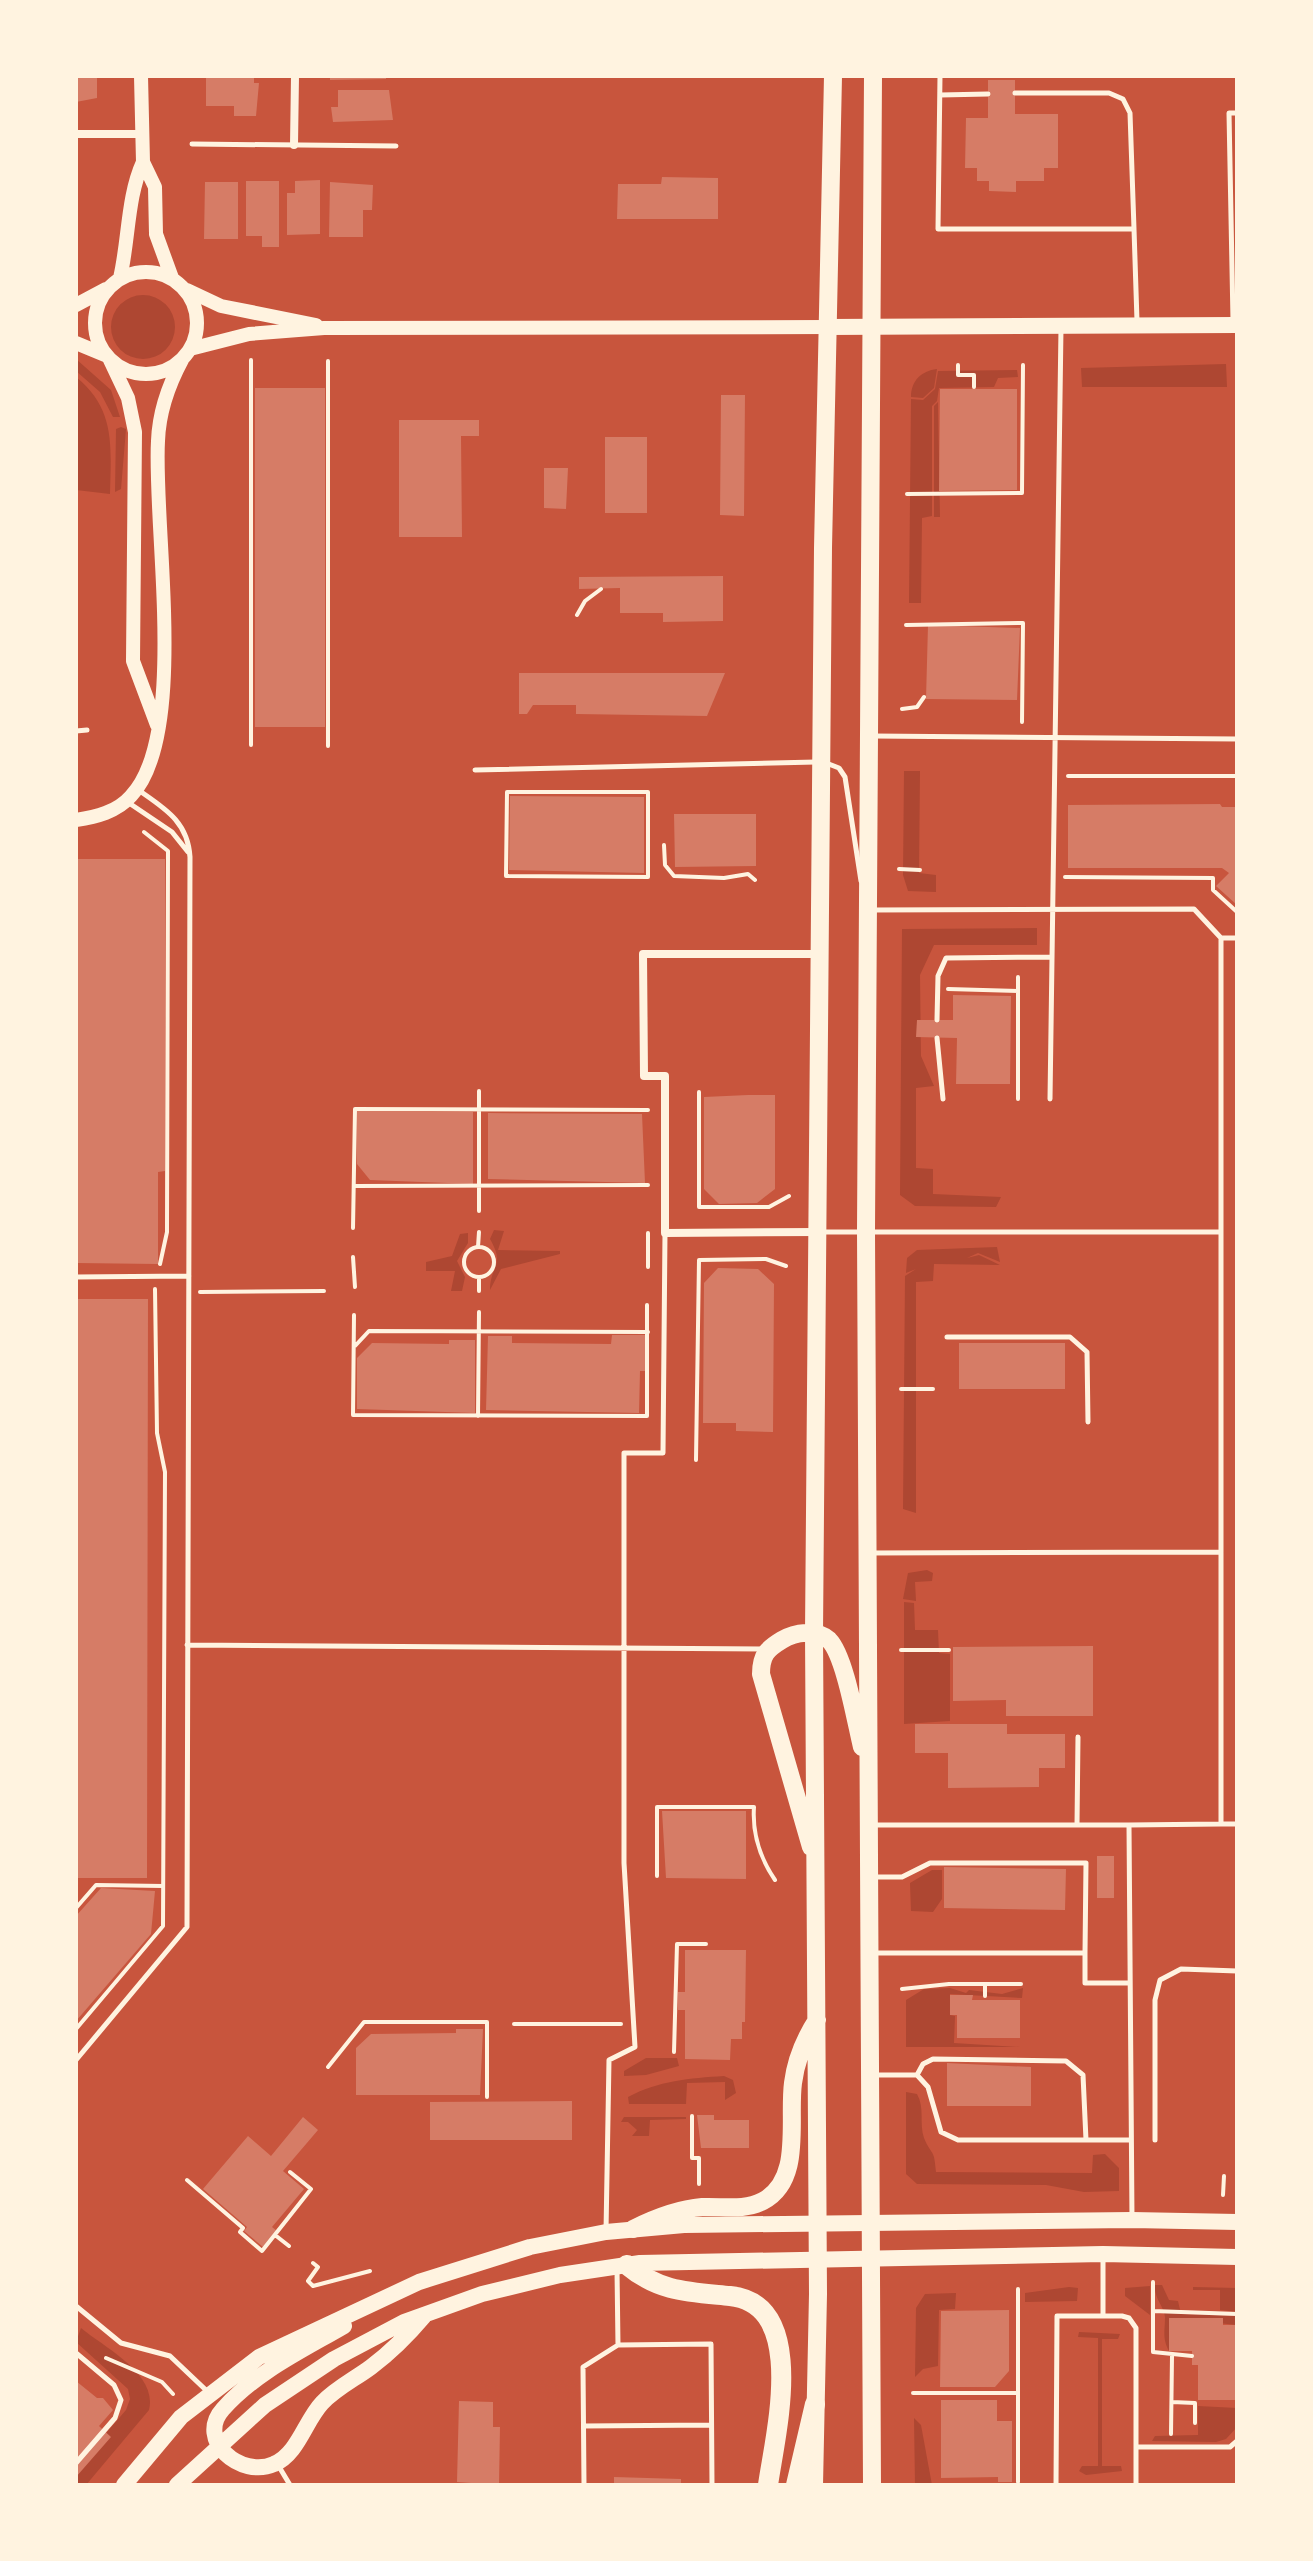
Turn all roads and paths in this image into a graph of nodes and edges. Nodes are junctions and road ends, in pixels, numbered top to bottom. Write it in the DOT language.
graph roads {
  1 [pos="141,76"];
  2 [pos="295,76"];
  3 [pos="833,76"];
  4 [pos="873,76"];
  5 [pos="940,76"];
  6 [pos="1015,93"];
  7 [pos="988,94"];
  8 [pos="940,95"];
  9 [pos="1237,113"];
  10 [pos="76,134"];
  11 [pos="142,134"];
  12 [pos="192,144"];
  13 [pos="294,145"];
  14 [pos="396,146"];
  15 [pos="143,162"];
  16 [pos="1134,229"];
  17 [pos="115,282"];
  18 [pos="177,283"];
  19 [pos="76,305"];
  20 [pos="1235,325"];
  21 [pos="1137,326"];
  22 [pos="828,327"];
  23 [pos="873,327"];
  24 [pos="1061,327"];
  25 [pos="324,328"];
  26 [pos="76,343"];
  27 [pos="186,355"];
  28 [pos="107,357"];
  29 [pos="251,360"];
  30 [pos="328,361"];
  31 [pos="958,365"];
  32 [pos="1023,365"];
  33 [pos="974,387"];
  34 [pos="907,494"];
  35 [pos="601,589"];
  36 [pos="577,615"];
  37 [pos="906,625"];
  38 [pos="924,697"];
  39 [pos="902,709"];
  40 [pos="1022,722"];
  41 [pos="87,730"];
  42 [pos="76,731"];
  43 [pos="868,735"];
  44 [pos="1054,738"];
  45 [pos="1237,739"];
  46 [pos="158,740"];
  47 [pos="251,745"];
  48 [pos="328,746"];
  49 [pos="822,762"];
  50 [pos="475,770"];
  51 [pos="1064,776"];
  52 [pos="1237,776"];
  53 [pos="137,789"];
  54 [pos="507,792"];
  55 [pos="125,801"];
  56 [pos="76,820"];
  57 [pos="144,832"];
  58 [pos="664,845"];
  59 [pos="190,857"];
  60 [pos="899,869"];
  61 [pos="920,870"];
  62 [pos="1064,873"];
  63 [pos="755,880"];
  64 [pos="868,910"];
  65 [pos="1051,911"];
  66 [pos="1237,912"];
  67 [pos="1221,938"];
  68 [pos="1237,938"];
  69 [pos="820,954"];
  70 [pos="1051,957"];
  71 [pos="1018,977"];
  72 [pos="938,989"];
  73 [pos="1018,991"];
  74 [pos="937,1020"];
  75 [pos="937,1038"];
  76 [pos="479,1091"];
  77 [pos="699,1092"];
  78 [pos="943,1099"];
  79 [pos="1018,1099"];
  80 [pos="1050,1099"];
  81 [pos="479,1109"];
  82 [pos="648,1110"];
  83 [pos="479,1185"];
  84 [pos="648,1185"];
  85 [pos="354,1186"];
  86 [pos="789,1196"];
  87 [pos="479,1211"];
  88 [pos="353,1228"];
  89 [pos="648,1231"];
  90 [pos="866,1231"];
  91 [pos="479,1232"];
  92 [pos="820,1232"];
  93 [pos="1220,1232"];
  94 [pos="665,1233"];
  95 [pos="478,1247"];
  96 [pos="353,1257"];
  97 [pos="786,1266"];
  98 [pos="648,1267"];
  99 [pos="157,1276"];
  100 [pos="189,1276"];
  101 [pos="76,1277"];
  102 [pos="479,1277"];
  103 [pos="355,1287"];
  104 [pos="324,1291"];
  105 [pos="479,1291"];
  106 [pos="198,1292"];
  107 [pos="647,1305"];
  108 [pos="479,1312"];
  109 [pos="354,1315"];
  110 [pos="479,1331"];
  111 [pos="648,1332"];
  112 [pos="947,1337"];
  113 [pos="354,1348"];
  114 [pos="901,1389"];
  115 [pos="933,1389"];
  116 [pos="478,1416"];
  117 [pos="1088,1422"];
  118 [pos="696,1460"];
  119 [pos="1221,1552"];
  120 [pos="869,1553"];
  121 [pos="814,1633"];
  122 [pos="187,1645"];
  123 [pos="624,1648"];
  124 [pos="768,1649"];
  125 [pos="901,1650"];
  126 [pos="949,1650"];
  127 [pos="1078,1737"];
  128 [pos="869,1772"];
  129 [pos="1221,1824"];
  130 [pos="1237,1824"];
  131 [pos="871,1825"];
  132 [pos="1077,1825"];
  133 [pos="1129,1825"];
  134 [pos="817,1869"];
  135 [pos="657,1876"];
  136 [pos="871,1877"];
  137 [pos="775,1880"];
  138 [pos="163,1886"];
  139 [pos="76,1908"];
  140 [pos="706,1944"];
  141 [pos="871,1953"];
  142 [pos="1085,1953"];
  143 [pos="1237,1971"];
  144 [pos="1130,1983"];
  145 [pos="962,1984"];
  146 [pos="985,1984"];
  147 [pos="1021,1984"];
  148 [pos="902,1989"];
  149 [pos="962,1993"];
  150 [pos="985,1996"];
  151 [pos="817,2020"];
  152 [pos="514,2024"];
  153 [pos="623,2024"];
  154 [pos="76,2029"];
  155 [pos="674,2052"];
  156 [pos="76,2060"];
  157 [pos="328,2067"];
  158 [pos="872,2075"];
  159 [pos="917,2075"];
  160 [pos="487,2097"];
  161 [pos="692,2116"];
  162 [pos="1086,2140"];
  163 [pos="1131,2140"];
  164 [pos="1155,2140"];
  165 [pos="290,2172"];
  166 [pos="1224,2176"];
  167 [pos="187,2180"];
  168 [pos="699,2184"];
  169 [pos="1223,2195"];
  170 [pos="1132,2220"];
  171 [pos="1237,2222"];
  172 [pos="817,2225"];
  173 [pos="872,2225"];
  174 [pos="633,2229"];
  175 [pos="606,2232"];
  176 [pos="275,2235"];
  177 [pos="289,2246"];
  178 [pos="1103,2254"];
  179 [pos="1237,2257"];
  180 [pos="872,2260"];
  181 [pos="817,2262"];
  182 [pos="313,2263"];
  183 [pos="622,2265"];
  184 [pos="370,2271"];
  185 [pos="1153,2282"];
  186 [pos="1018,2289"];
  187 [pos="385,2298"];
  188 [pos="76,2306"];
  189 [pos="1153,2311"];
  190 [pos="1237,2314"];
  191 [pos="424,2316"];
  192 [pos="1103,2316"];
  193 [pos="618,2345"];
  194 [pos="76,2353"];
  195 [pos="103,2355"];
  196 [pos="1172,2356"];
  197 [pos="1192,2356"];
  198 [pos="208,2392"];
  199 [pos="913,2393"];
  200 [pos="1017,2393"];
  201 [pos="173,2394"];
  202 [pos="1172,2402"];
  203 [pos="815,2404"];
  204 [pos="1195,2423"];
  205 [pos="711,2425"];
  206 [pos="584,2426"];
  207 [pos="1171,2435"];
  208 [pos="1237,2441"];
  209 [pos="219,2445"];
  210 [pos="1136,2447"];
  211 [pos="76,2463"];
  212 [pos="276,2463"];
  213 [pos="1018,2482"];
  214 [pos="124,2485"];
  215 [pos="177,2485"];
  216 [pos="290,2485"];
  217 [pos="584,2485"];
  218 [pos="712,2485"];
  219 [pos="768,2485"];
  220 [pos="796,2485"];
  221 [pos="814,2485"];
  222 [pos="872,2485"];
  223 [pos="1056,2485"];
  224 [pos="1136,2485"];
  1 -- 11 [label="street"];
  2 -- 13 [label="street"];
  3 -- 22 [label="main road"];
  4 -- 23 [label="main road"];
  5 -- 8 [label="lane"];
  6 -- 16 [label="lane"];
  7 -- 8 [label="lane"];
  8 -- 16 [label="lane"];
  9 -- 20 [label="lane"];
  10 -- 11 [label="street"];
  11 -- 15 [label="street"];
  12 -- 13 [label="lane"];
  13 -- 14 [label="lane"];
  15 -- 17 [label="street"];
  15 -- 18 [label="street"];
  16 -- 21 [label="lane"];
  17 -- 18 [label="street"];
  17 -- 19 [label="street"];
  17 -- 28 [label="street"];
  18 -- 25 [label="street"];
  18 -- 27 [label="street"];
  20 -- 21 [label="main road"];
  21 -- 24 [label="main road"];
  22 -- 23 [label="main road"];
  22 -- 25 [label="street"];
  22 -- 49 [label="main road"];
  23 -- 24 [label="main road"];
  23 -- 43 [label="main road"];
  24 -- 44 [label="lane"];
  25 -- 27 [label="street"];
  26 -- 28 [label="street"];
  27 -- 28 [label="street"];
  27 -- 46 [label="street"];
  28 -- 46 [label="street"];
  29 -- 47 [label="path"];
  30 -- 48 [label="path"];
  31 -- 33 [label="path"];
  32 -- 34 [label="path"];
  35 -- 36 [label="path"];
  37 -- 40 [label="path"];
  38 -- 39 [label="path"];
  41 -- 42 [label="lane"];
  43 -- 44 [label="lane"];
  43 -- 64 [label="main road"];
  44 -- 45 [label="lane"];
  44 -- 65 [label="lane"];
  46 -- 53 [label="street"];
  49 -- 50 [label="lane"];
  49 -- 64 [label="lane"];
  49 -- 69 [label="main road"];
  51 -- 52 [label="path"];
  53 -- 55 [label="street"];
  53 -- 59 [label="lane"];
  54 -- 54 [label="path"];
  55 -- 56 [label="street"];
  55 -- 59 [label="lane"];
  57 -- 99 [label="path"];
  58 -- 63 [label="path"];
  59 -- 100 [label="lane"];
  60 -- 61 [label="path"];
  62 -- 66 [label="path"];
  64 -- 65 [label="lane"];
  64 -- 90 [label="main road"];
  65 -- 67 [label="lane"];
  65 -- 70 [label="lane"];
  67 -- 68 [label="lane"];
  67 -- 93 [label="lane"];
  69 -- 92 [label="main road"];
  69 -- 94 [label="street"];
  70 -- 72 [label="lane"];
  70 -- 80 [label="lane"];
  71 -- 73 [label="path"];
  72 -- 73 [label="path"];
  72 -- 74 [label="lane"];
  73 -- 79 [label="path"];
  75 -- 78 [label="lane"];
  76 -- 81 [label="path"];
  77 -- 86 [label="path"];
  81 -- 82 [label="path"];
  81 -- 83 [label="path"];
  81 -- 85 [label="path"];
  83 -- 84 [label="path"];
  83 -- 85 [label="path"];
  83 -- 87 [label="path"];
  85 -- 88 [label="path"];
  89 -- 98 [label="path"];
  90 -- 92 [label="lane"];
  90 -- 93 [label="lane"];
  90 -- 120 [label="main road"];
  91 -- 95 [label="path"];
  92 -- 94 [label="street"];
  92 -- 121 [label="main road"];
  93 -- 119 [label="lane"];
  94 -- 123 [label="lane"];
  95 -- 102 [label="path"];
  95 -- 102 [label="path"];
  96 -- 103 [label="path"];
  97 -- 118 [label="path"];
  99 -- 100 [label="lane"];
  99 -- 101 [label="lane"];
  99 -- 138 [label="path"];
  100 -- 122 [label="lane"];
  102 -- 105 [label="path"];
  104 -- 106 [label="path"];
  107 -- 111 [label="path"];
  108 -- 110 [label="path"];
  109 -- 113 [label="path"];
  110 -- 111 [label="path"];
  110 -- 113 [label="path"];
  110 -- 116 [label="path"];
  111 -- 116 [label="path"];
  112 -- 117 [label="lane"];
  113 -- 116 [label="path"];
  114 -- 115 [label="path"];
  119 -- 120 [label="lane"];
  119 -- 129 [label="lane"];
  120 -- 128 [label="main road"];
  121 -- 124 [label="main road"];
  121 -- 128 [label="main road"];
  121 -- 134 [label="main road"];
  122 -- 123 [label="lane"];
  122 -- 156 [label="lane"];
  123 -- 124 [label="lane"];
  123 -- 175 [label="lane"];
  124 -- 134 [label="main road"];
  125 -- 126 [label="path"];
  127 -- 132 [label="lane"];
  128 -- 131 [label="main road"];
  129 -- 130 [label="lane"];
  129 -- 133 [label="lane"];
  131 -- 132 [label="lane"];
  131 -- 136 [label="main road"];
  132 -- 133 [label="lane"];
  133 -- 144 [label="lane"];
  134 -- 151 [label="main road"];
  135 -- 137 [label="path"];
  136 -- 141 [label="main road"];
  136 -- 142 [label="lane"];
  138 -- 139 [label="path"];
  138 -- 154 [label="path"];
  140 -- 155 [label="path"];
  141 -- 142 [label="lane"];
  141 -- 158 [label="main road"];
  142 -- 144 [label="lane"];
  143 -- 164 [label="lane"];
  144 -- 163 [label="lane"];
  145 -- 146 [label="path"];
  145 -- 148 [label="path"];
  145 -- 149 [label="path"];
  146 -- 147 [label="path"];
  146 -- 150 [label="path"];
  151 -- 172 [label="main road"];
  151 -- 174 [label="main road"];
  152 -- 153 [label="path"];
  157 -- 160 [label="path"];
  158 -- 159 [label="lane"];
  158 -- 173 [label="main road"];
  159 -- 162 [label="lane"];
  159 -- 162 [label="lane"];
  161 -- 168 [label="path"];
  162 -- 163 [label="lane"];
  163 -- 170 [label="lane"];
  165 -- 176 [label="path"];
  166 -- 169 [label="path"];
  167 -- 176 [label="path"];
  170 -- 171 [label="main road"];
  170 -- 173 [label="main road"];
  172 -- 173 [label="main road"];
  172 -- 174 [label="main road"];
  172 -- 181 [label="main road"];
  173 -- 180 [label="main road"];
  174 -- 175 [label="main road"];
  175 -- 187 [label="main road"];
  176 -- 177 [label="path"];
  178 -- 179 [label="main road"];
  178 -- 180 [label="main road"];
  178 -- 192 [label="lane"];
  180 -- 181 [label="main road"];
  180 -- 222 [label="main road"];
  181 -- 183 [label="main road"];
  181 -- 203 [label="main road"];
  182 -- 184 [label="path"];
  183 -- 191 [label="main road"];
  183 -- 193 [label="lane"];
  183 -- 219 [label="highway"];
  185 -- 189 [label="path"];
  186 -- 200 [label="path"];
  187 -- 198 [label="main road"];
  187 -- 209 [label="main road"];
  188 -- 198 [label="lane"];
  189 -- 190 [label="path"];
  189 -- 196 [label="path"];
  191 -- 209 [label="main road"];
  191 -- 212 [label="main road"];
  192 -- 210 [label="lane"];
  192 -- 223 [label="lane"];
  193 -- 205 [label="lane"];
  193 -- 206 [label="lane"];
  194 -- 211 [label="lane"];
  195 -- 201 [label="path"];
  196 -- 197 [label="path"];
  196 -- 202 [label="path"];
  198 -- 214 [label="main road"];
  199 -- 200 [label="path"];
  200 -- 213 [label="path"];
  202 -- 204 [label="path"];
  202 -- 207 [label="path"];
  203 -- 220 [label="highway"];
  203 -- 221 [label="main road"];
  205 -- 206 [label="lane"];
  205 -- 218 [label="lane"];
  206 -- 217 [label="lane"];
  208 -- 210 [label="lane"];
  209 -- 212 [label="main road"];
  209 -- 215 [label="main road"];
  210 -- 224 [label="lane"];
  212 -- 216 [label="lane"];
}
